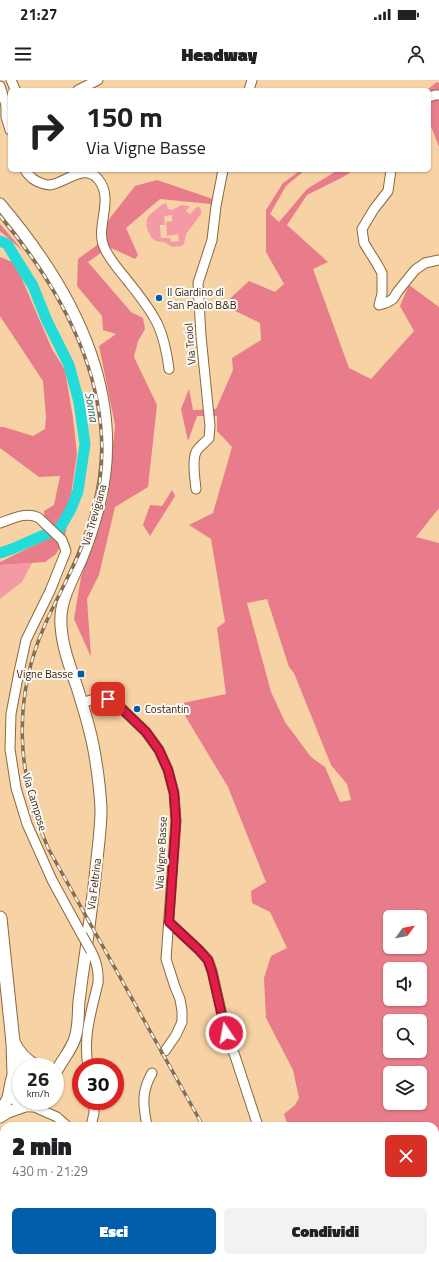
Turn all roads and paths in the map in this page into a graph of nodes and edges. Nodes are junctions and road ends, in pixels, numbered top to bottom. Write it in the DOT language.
graph roads {
  1 [pos="98,80"];
  2 [pos="82,88"];
  3 [pos="4,91"];
  4 [pos="8,107"];
  5 [pos="8,124"];
  6 [pos="26,172"];
  7 [pos="223,172"];
  8 [pos="391,172"];
  9 [pos="0,204"];
  10 [pos="439,260"];
  11 [pos="169,369"];
  12 [pos="196,489"];
  13 [pos="0,523"];
  14 [pos="82,703"];
  15 [pos="0,918"];
  16 [pos="169,922"];
  17 [pos="13,1042"];
  18 [pos="165,1051"];
  19 [pos="16,1058"];
  20 [pos="24,1058"];
  21 [pos="62,1058"];
  22 [pos="87,1058"];
  23 [pos="152,1073"];
  24 [pos="12,1079"];
  25 [pos="10,1089"];
  26 [pos="12,1093"];
  27 [pos="15,1110"];
  28 [pos="39,1110"];
  29 [pos="52,1110"];
  30 [pos="94,1110"];
  31 [pos="0,1111"];
  32 [pos="0,1117"];
  33 [pos="57,1117"];
  34 [pos="63,1122"];
  35 [pos="92,1122"];
  36 [pos="146,1122"];
  37 [pos="257,1122"];
  1 -- 2 [label="street"];
  3 -- 4 [label="street"];
  4 -- 5 [label="street"];
  6 -- 11 [label="street"];
  7 -- 12 [label="street, Via Troiol"];
  8 -- 10 [label="street"];
  9 -- 14 [label="main road, Via Trevigiana"];
  13 -- 22 [label="street, Via Campose, bridge"];
  14 -- 16 [label="street, Via Vigne Basse"];
  14 -- 21 [label="main road, Via Feltrina"];
  15 -- 17 [label="highway"];
  16 -- 18 [label="street, Via Vigne Basse"];
  16 -- 37 [label="street"];
  17 -- 19 [label="highway"];
  17 -- 20 [label="highway"];
  23 -- 36 [label="street"];
  24 -- 25 [label="main road"];
  25 -- 26 [label="main road"];
  25 -- 31 [label="main road"];
  27 -- 32 [label="main road"];
  28 -- 33 [label="street"];
  29 -- 33 [label="street"];
  30 -- 35 [label="street"];
  33 -- 34 [label="street"];
}
